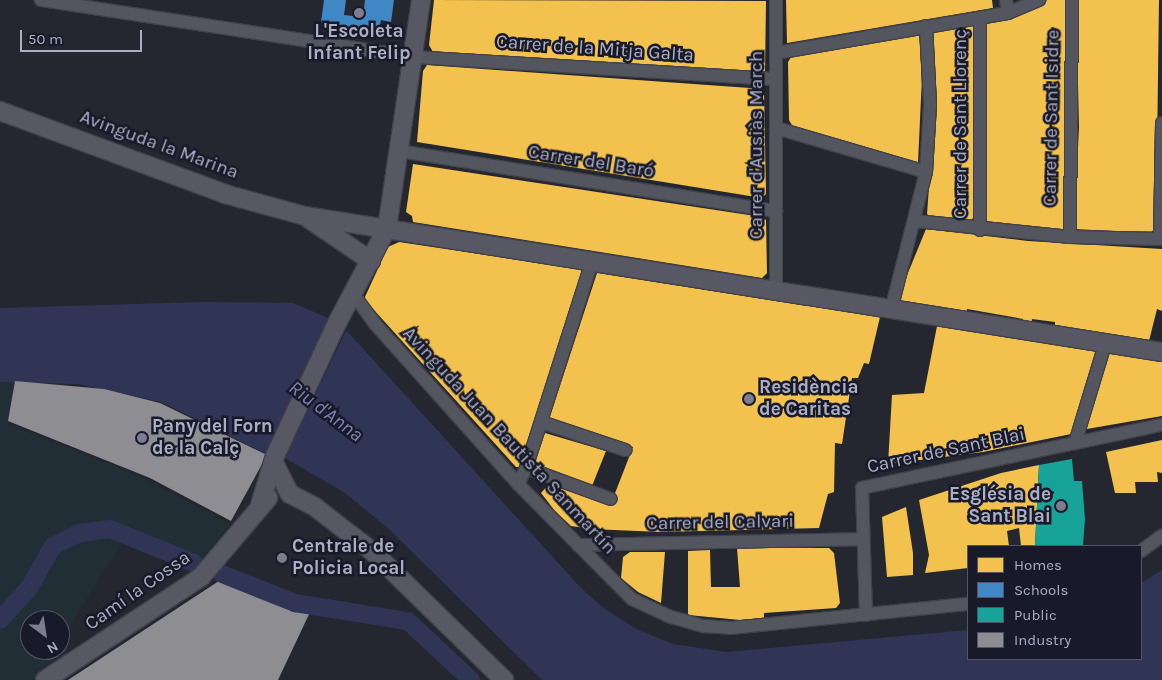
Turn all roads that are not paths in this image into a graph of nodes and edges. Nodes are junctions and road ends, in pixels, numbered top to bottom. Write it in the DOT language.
graph roads {
  1 [pos="41,0"];
  2 [pos="422,0"];
  3 [pos="776,0"];
  4 [pos="1039,0"];
  5 [pos="1072,0"];
  6 [pos="83,3"];
  7 [pos="1007,6"];
  8 [pos="980,18"];
  9 [pos="926,26"];
  10 [pos="776,53"];
  11 [pos="413,56"];
  12 [pos="775,79"];
  13 [pos="0,111"];
  14 [pos="1162,124"];
  15 [pos="776,128"];
  16 [pos="400,151"];
  17 [pos="926,172"];
  18 [pos="776,210"];
  19 [pos="304,216"];
  20 [pos="916,221"];
  21 [pos="387,228"];
  22 [pos="980,230"];
  23 [pos="1070,237"];
  24 [pos="1161,239"];
  25 [pos="371,260"];
  26 [pos="592,261"];
  27 [pos="776,291"];
  28 [pos="354,295"];
  29 [pos="892,310"];
  30 [pos="1105,344"];
  31 [pos="1162,352"];
  32 [pos="541,422"];
  33 [pos="1162,425"];
  34 [pos="1075,443"];
  35 [pos="625,450"];
  36 [pos="275,460"];
  37 [pos="526,468"];
  38 [pos="518,484"];
  39 [pos="290,494"];
  40 [pos="611,499"];
  41 [pos="260,505"];
  42 [pos="1162,536"];
  43 [pos="863,539"];
  44 [pos="578,545"];
  45 [pos="1142,550"];
  46 [pos="967,604"];
  47 [pos="866,614"];
  48 [pos="45,680"];
  49 [pos="504,680"];
  1 -- 6 [label="street, Carrer de la Mitja Galta"];
  2 -- 11 [label="street"];
  3 -- 10 [label="street, Carrer d'Ausiàs March"];
  4 -- 7 [label="street"];
  5 -- 23 [label="street, Carrer de Sant Isidre"];
  6 -- 11 [label="street, Carrer de la Mitja Galta"];
  7 -- 8 [label="street"];
  8 -- 9 [label="street"];
  8 -- 22 [label="street, Carrer de Sant Llorenç"];
  9 -- 10 [label="street"];
  9 -- 17 [label="street"];
  10 -- 12 [label="street, Carrer d'Ausiàs March"];
  11 -- 12 [label="street, Carrer de la Mitja Galta"];
  11 -- 16 [label="street"];
  12 -- 15 [label="street, Carrer d'Ausiàs March"];
  13 -- 19 [label="street, Avinguda la Marina"];
  14 -- 24 [label="street"];
  15 -- 17 [label="street"];
  15 -- 18 [label="street, Carrer d'Ausiàs March"];
  16 -- 18 [label="street, Carrer del Baró"];
  16 -- 21 [label="street"];
  17 -- 20 [label="street"];
  18 -- 27 [label="street, Carrer d'Ausiàs March"];
  19 -- 21 [label="street"];
  19 -- 25 [label="street"];
  20 -- 22 [label="street"];
  20 -- 29 [label="street"];
  21 -- 25 [label="street"];
  21 -- 26 [label="street"];
  22 -- 23 [label="street"];
  23 -- 24 [label="street"];
  25 -- 28 [label="street"];
  26 -- 27 [label="street"];
  26 -- 32 [label="street"];
  27 -- 29 [label="street"];
  28 -- 36 [label="street"];
  28 -- 38 [label="street, Avinguda Juan Bautista Sanmartín"];
  29 -- 30 [label="street"];
  30 -- 31 [label="street"];
  30 -- 34 [label="street"];
  32 -- 35 [label="street"];
  32 -- 37 [label="street"];
  33 -- 34 [label="street, Carrer de Sant Blai"];
  34 -- 43 [label="street, Carrer de Sant Blai"];
  36 -- 39 [label="street"];
  36 -- 41 [label="street"];
  37 -- 38 [label="street"];
  37 -- 40 [label="street"];
  38 -- 44 [label="street, Avinguda Juan Bautista Sanmartín"];
  39 -- 41 [label="street, Camí la Cossa"];
  39 -- 49 [label="street"];
  41 -- 48 [label="street, Camí la Cossa"];
  42 -- 45 [label="street"];
  43 -- 44 [label="street, Carrer del Calvari"];
  43 -- 47 [label="street, Carrer de Sant Blai"];
  44 -- 47 [label="street, Avinguda Juan Bautista Sanmartín"];
  46 -- 47 [label="street, Avinguda Juan Bautista Sanmartín"];
}
